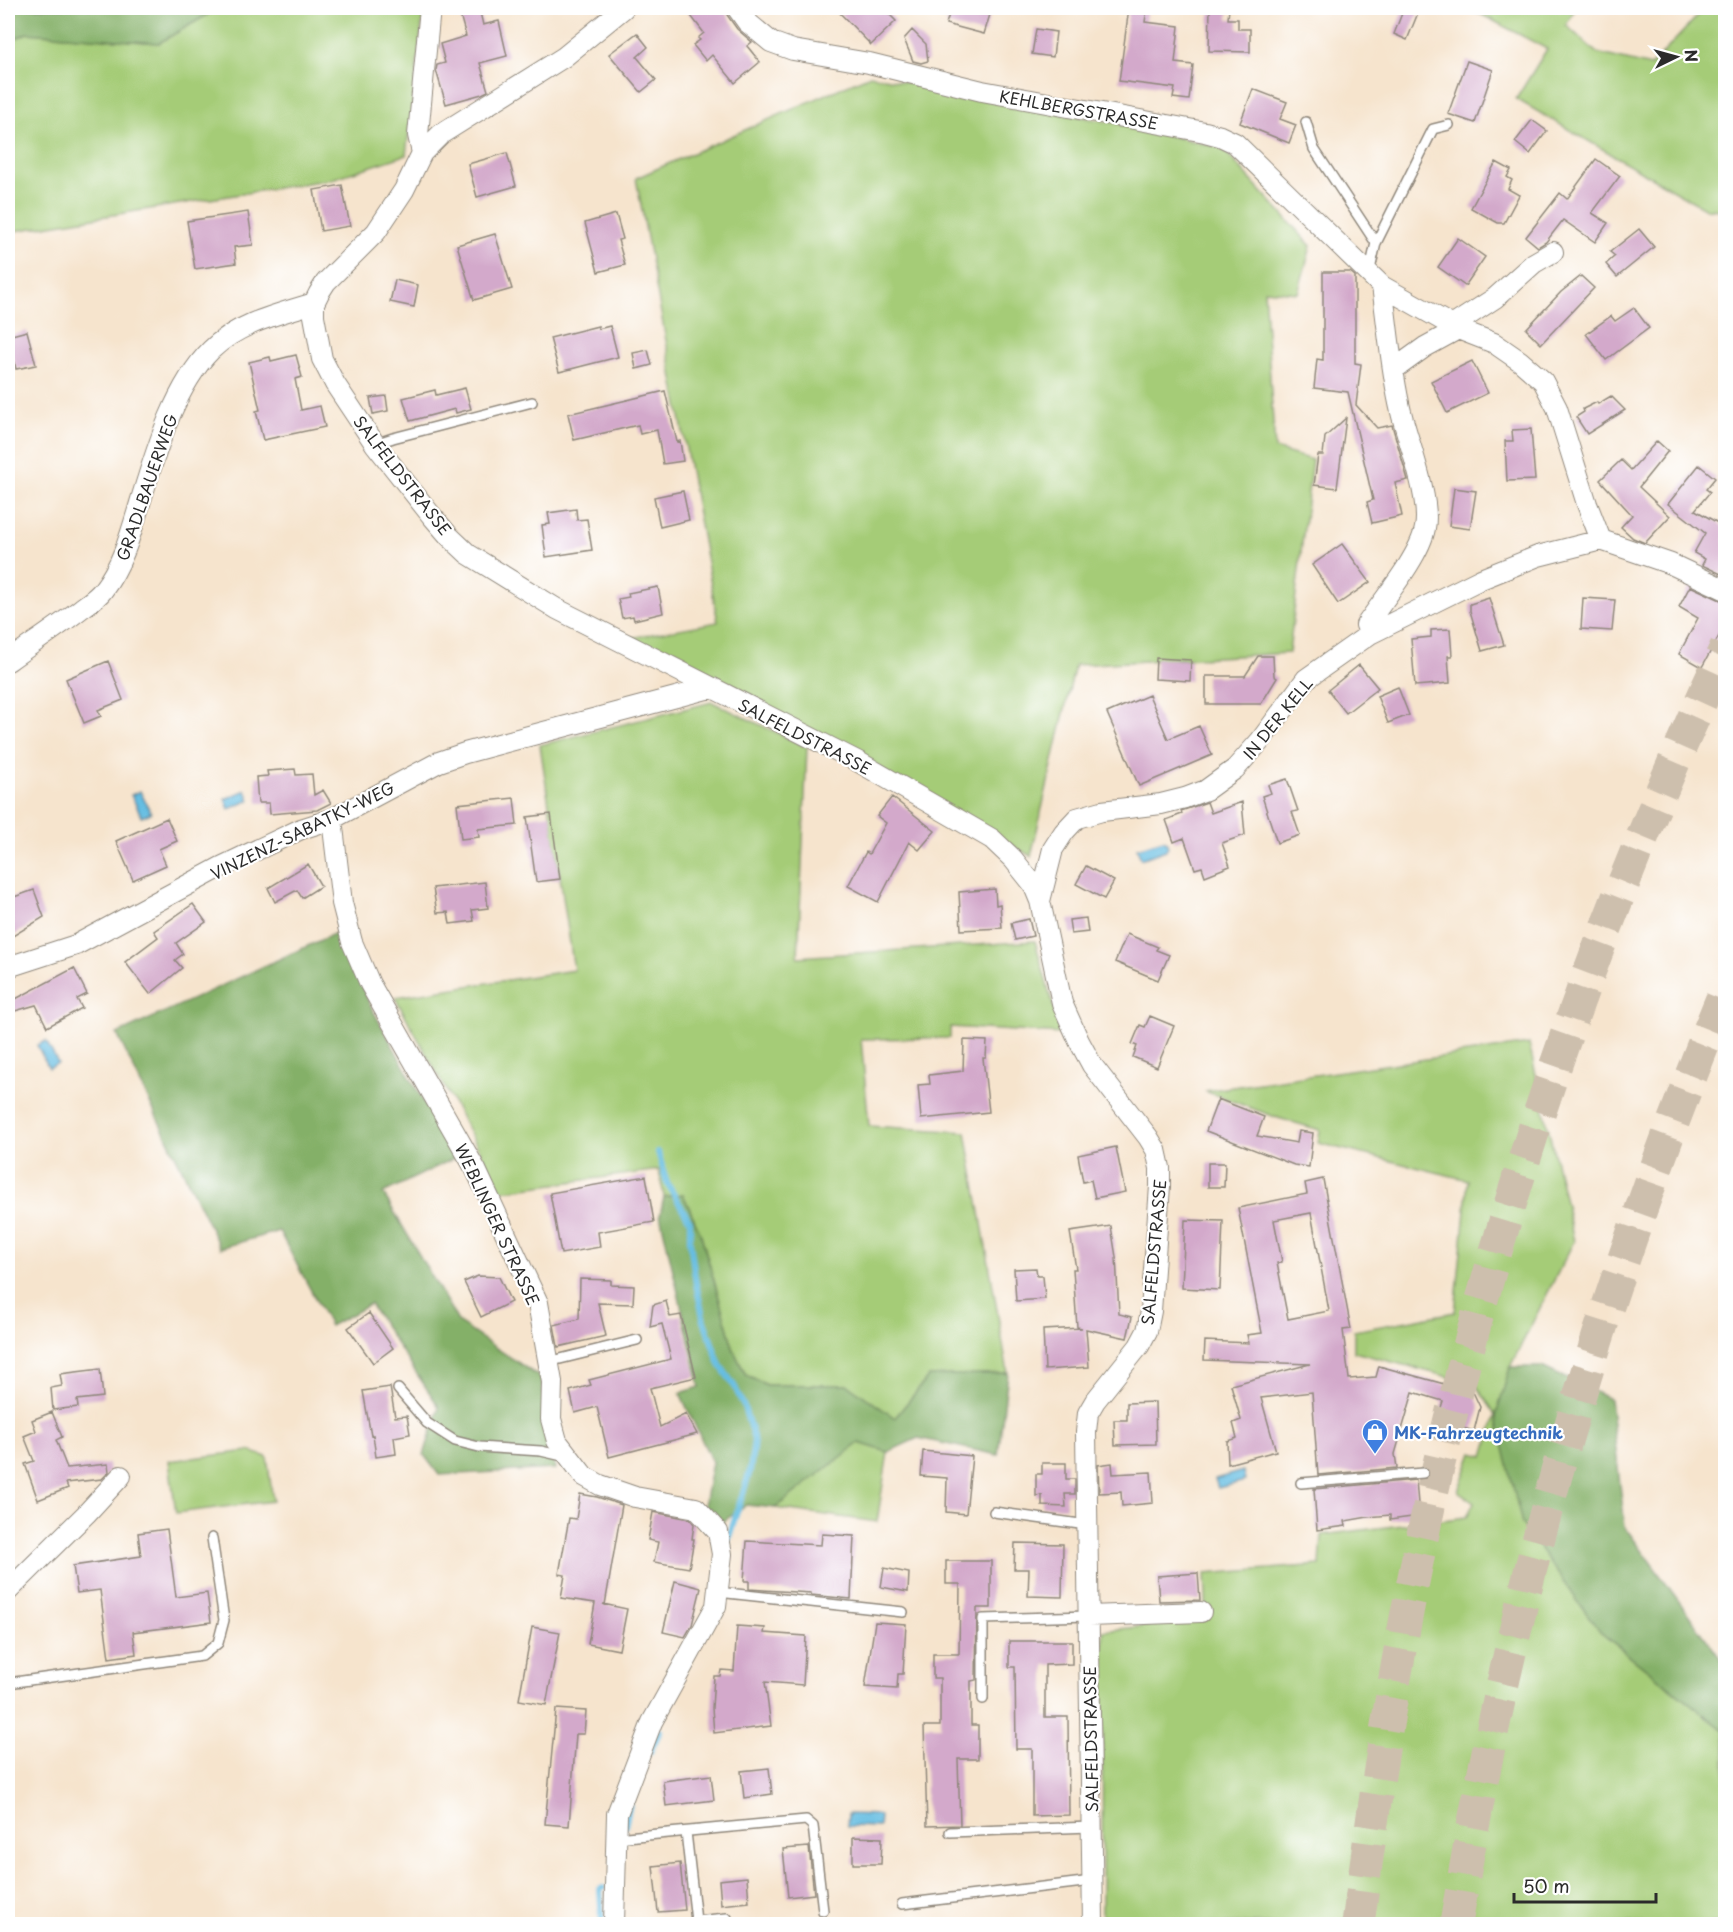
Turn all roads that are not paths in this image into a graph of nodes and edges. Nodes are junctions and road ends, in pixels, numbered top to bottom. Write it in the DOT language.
graph roads {
  1 [pos="430,8"];
  2 [pos="624,8"];
  3 [pos="737,8"];
  4 [pos="1306,122"];
  5 [pos="1449,125"];
  6 [pos="422,153"];
  7 [pos="1376,243"];
  8 [pos="1553,252"];
  9 [pos="1376,280"];
  10 [pos="314,303"];
  11 [pos="1455,327"];
  12 [pos="1393,369"];
  13 [pos="532,402"];
  14 [pos="375,444"];
  15 [pos="1601,540"];
  16 [pos="1725,590"];
  17 [pos="1370,634"];
  18 [pos="8,661"];
  19 [pos="710,688"];
  20 [pos="1077,818"];
  21 [pos="332,819"];
  22 [pos="1041,900"];
  23 [pos="8,967"];
  24 [pos="638,1340"];
  25 [pos="548,1362"];
  26 [pos="398,1389"];
  27 [pos="569,1457"];
  28 [pos="1423,1473"];
  29 [pos="121,1476"];
  30 [pos="1301,1483"];
  31 [pos="994,1512"];
  32 [pos="1087,1525"];
  33 [pos="212,1538"];
  34 [pos="8,1591"];
  35 [pos="717,1592"];
  36 [pos="903,1612"];
  37 [pos="1201,1612"];
  38 [pos="1089,1616"];
  39 [pos="8,1683"];
  40 [pos="983,1699"];
  41 [pos="1091,1827"];
  42 [pos="686,1832"];
  43 [pos="950,1832"];
  44 [pos="616,1838"];
  45 [pos="1092,1881"];
  46 [pos="902,1904"];
  47 [pos="823,1911"];
  48 [pos="727,1918"];
  49 [pos="614,1924"];
  50 [pos="1093,1924"];
  1 -- 6 [label="street"];
  2 -- 6 [label="street"];
  3 -- 9 [label="street, KEHLBERGSTRASSE"];
  4 -- 7 [label="lane"];
  5 -- 7 [label="lane"];
  6 -- 10 [label="street"];
  7 -- 9 [label="lane"];
  8 -- 11 [label="street"];
  9 -- 11 [label="street, KEHLBERGSTRASSE"];
  9 -- 12 [label="street"];
  10 -- 14 [label="street, SALFELDSTRASSE"];
  10 -- 18 [label="street, GRADLBAUERWEG"];
  11 -- 12 [label="street"];
  11 -- 15 [label="street, KEHLBERGSTRASSE"];
  12 -- 17 [label="street"];
  13 -- 14 [label="lane"];
  14 -- 19 [label="street, SALFELDSTRASSE"];
  15 -- 16 [label="street"];
  15 -- 17 [label="street, IN DER KELL"];
  17 -- 20 [label="street, IN DER KELL"];
  19 -- 21 [label="street, VINZENZ-SABATKY-WEG"];
  19 -- 22 [label="street, SALFELDSTRASSE"];
  20 -- 22 [label="street, SALFELDSTRASSE"];
  21 -- 23 [label="street, VINZENZ-SABATKY-WEG"];
  21 -- 25 [label="street, WEBLINGER STRASSE"];
  22 -- 32 [label="street, SALFELDSTRASSE"];
  24 -- 25 [label="lane"];
  25 -- 27 [label="street, WEBLINGER STRASSE"];
  26 -- 27 [label="lane"];
  27 -- 35 [label="street, WEBLINGER STRASSE"];
  28 -- 30 [label="lane"];
  29 -- 34 [label="street"];
  31 -- 32 [label="lane"];
  32 -- 38 [label="street, SALFELDSTRASSE"];
  33 -- 39 [label="lane"];
  35 -- 36 [label="lane"];
  35 -- 44 [label="street, WEBLINGER STRASSE"];
  37 -- 38 [label="street"];
  38 -- 40 [label="lane"];
  38 -- 41 [label="street, SALFELDSTRASSE"];
  41 -- 43 [label="lane, SALFELDSTRASSE"];
  41 -- 45 [label="street, SALFELDSTRASSE"];
  42 -- 44 [label="lane"];
  42 -- 47 [label="lane"];
  42 -- 48 [label="lane"];
  44 -- 49 [label="street, WEBLINGER STRASSE"];
  45 -- 46 [label="lane"];
  45 -- 50 [label="street, SALFELDSTRASSE"];
}
